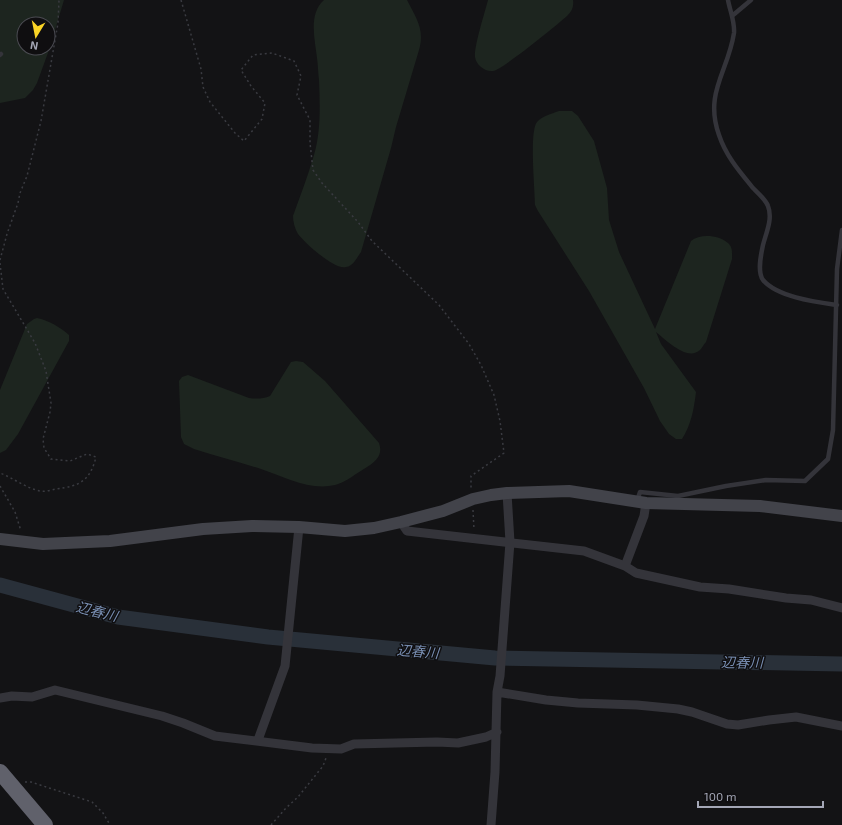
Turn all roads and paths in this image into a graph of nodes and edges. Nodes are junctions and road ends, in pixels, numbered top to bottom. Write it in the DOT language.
graph roads {
  1 [pos="59,0"];
  2 [pos="181,0"];
  3 [pos="728,0"];
  4 [pos="751,0"];
  5 [pos="732,16"];
  6 [pos="842,230"];
  7 [pos="0,262"];
  8 [pos="837,304"];
  9 [pos="0,473"];
  10 [pos="0,486"];
  11 [pos="507,493"];
  12 [pos="472,494"];
  13 [pos="641,502"];
  14 [pos="842,516"];
  15 [pos="401,522"];
  16 [pos="299,527"];
  17 [pos="475,538"];
  18 [pos="0,539"];
  19 [pos="15,541"];
  20 [pos="510,542"];
  21 [pos="625,566"];
  22 [pos="842,608"];
  23 [pos="497,692"];
  24 [pos="0,698"];
  25 [pos="842,726"];
  26 [pos="497,732"];
  27 [pos="258,740"];
  28 [pos="329,749"];
  29 [pos="0,772"];
  30 [pos="16,790"];
  31 [pos="45,825"];
  32 [pos="110,825"];
  33 [pos="271,825"];
  34 [pos="491,825"];
  1 -- 7 [label="path"];
  2 -- 12 [label="path"];
  3 -- 5 [label="lane"];
  4 -- 5 [label="lane"];
  5 -- 8 [label="lane"];
  6 -- 8 [label="lane"];
  7 -- 9 [label="path"];
  8 -- 13 [label="lane"];
  10 -- 19 [label="path"];
  11 -- 12 [label="street"];
  11 -- 13 [label="street"];
  11 -- 20 [label="street"];
  12 -- 15 [label="street"];
  12 -- 17 [label="path"];
  13 -- 14 [label="street"];
  13 -- 21 [label="street"];
  15 -- 16 [label="street"];
  15 -- 17 [label="street"];
  16 -- 19 [label="street"];
  16 -- 27 [label="street"];
  17 -- 20 [label="street"];
  18 -- 19 [label="street"];
  20 -- 21 [label="street"];
  20 -- 23 [label="street"];
  21 -- 22 [label="street"];
  23 -- 25 [label="street"];
  23 -- 26 [label="street"];
  24 -- 27 [label="street"];
  26 -- 28 [label="street"];
  26 -- 34 [label="street"];
  27 -- 28 [label="street"];
  28 -- 33 [label="path"];
  29 -- 30 [label="highway"];
  30 -- 31 [label="highway"];
  30 -- 32 [label="path"];
}
